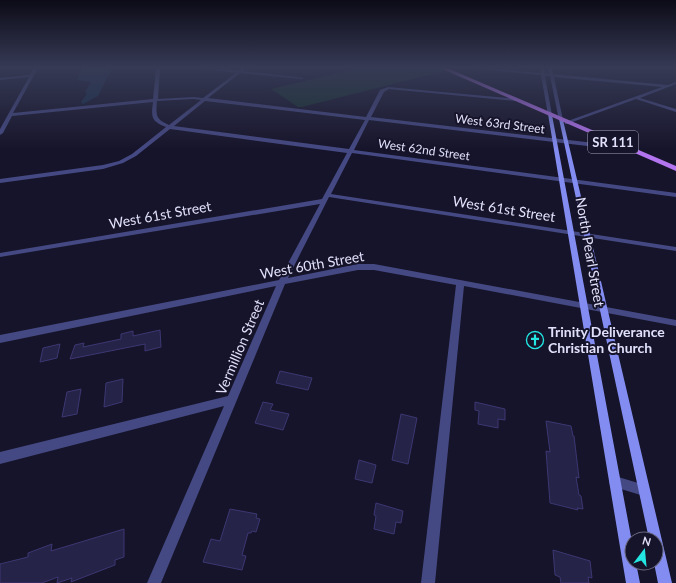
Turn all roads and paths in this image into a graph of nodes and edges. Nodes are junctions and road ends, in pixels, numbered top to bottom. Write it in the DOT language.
graph roads {
  1 [pos="21,95"];
  2 [pos="155,95"];
  3 [pos="210,95"];
  4 [pos="380,95"];
  5 [pos="465,95"];
  6 [pos="505,95"];
  7 [pos="546,95"];
  8 [pos="557,95"];
  9 [pos="644,95"];
  10 [pos="637,98"];
  11 [pos="205,99"];
  12 [pos="155,100"];
  13 [pos="516,100"];
  14 [pos="676,112"];
  15 [pos="11,115"];
  16 [pos="550,115"];
  17 [pos="368,118"];
  18 [pos="564,121"];
  19 [pos="169,127"];
  20 [pos="0,133"];
  21 [pos="554,140"];
  22 [pos="566,142"];
  23 [pos="629,149"];
  24 [pos="350,152"];
  25 [pos="676,169"];
  26 [pos="561,180"];
  27 [pos="0,181"];
  28 [pos="575,182"];
  29 [pos="676,195"];
  30 [pos="326,198"];
  31 [pos="570,233"];
  32 [pos="587,235"];
  33 [pos="676,249"];
  34 [pos="0,255"];
  35 [pos="282,282"];
  36 [pos="460,284"];
  37 [pos="584,306"];
  38 [pos="604,310"];
  39 [pos="676,323"];
  40 [pos="0,339"];
  41 [pos="232,400"];
  42 [pos="0,458"];
  43 [pos="615,482"];
  44 [pos="644,490"];
  45 [pos="653,531"];
  46 [pos="662,571"];
  47 [pos="154,583"];
  48 [pos="428,583"];
  49 [pos="633,583"];
  50 [pos="665,583"];
  1 -- 15 [label="street"];
  2 -- 12 [label="street"];
  3 -- 11 [label="street"];
  4 -- 17 [label="street, Vermillion Street"];
  5 -- 13 [label="street, Vermillion Street"];
  6 -- 13 [label="main road, SR 111"];
  7 -- 16 [label="street, North Pearl Street"];
  8 -- 18 [label="street, North Pearl Street"];
  9 -- 10 [label="street"];
  10 -- 14 [label="street"];
  10 -- 18 [label="street"];
  11 -- 12 [label="street, West 63rd Street"];
  11 -- 17 [label="street, West 63rd Street"];
  11 -- 19 [label="street"];
  12 -- 15 [label="street, West 63rd Street"];
  12 -- 19 [label="street"];
  13 -- 16 [label="main road, SR 111"];
  15 -- 20 [label="street"];
  16 -- 18 [label="main road, SR 111"];
  16 -- 21 [label="street, North Pearl Street"];
  17 -- 21 [label="street, West 63rd Street"];
  17 -- 24 [label="street, Vermillion Street"];
  18 -- 22 [label="street, North Pearl Street"];
  18 -- 23 [label="main road, SR 111"];
  19 -- 24 [label="street, West 62nd Street"];
  19 -- 27 [label="street"];
  21 -- 22 [label="street, West 63rd Street"];
  21 -- 26 [label="street, North Pearl Street"];
  22 -- 23 [label="street, West 63rd Street"];
  22 -- 28 [label="street, North Pearl Street"];
  23 -- 25 [label="main road, SR 111"];
  24 -- 26 [label="street, West 62nd Street"];
  24 -- 30 [label="street, Vermillion Street"];
  26 -- 28 [label="street, West 62nd Street"];
  26 -- 31 [label="street, North Pearl Street"];
  28 -- 29 [label="street, West 62nd Street"];
  28 -- 32 [label="street, North Pearl Street"];
  30 -- 31 [label="street, West 61st Street"];
  30 -- 34 [label="street, West 61st Street"];
  30 -- 35 [label="street, Vermillion Street"];
  31 -- 32 [label="street, West 61st Street"];
  31 -- 37 [label="street, North Pearl Street"];
  32 -- 33 [label="street, West 61st Street"];
  32 -- 38 [label="street, North Pearl Street"];
  35 -- 36 [label="street, West 60th Street"];
  35 -- 40 [label="street, West 60th Street"];
  35 -- 41 [label="street, Vermillion Street"];
  36 -- 37 [label="street, West 60th Street"];
  36 -- 48 [label="street"];
  37 -- 38 [label="street, West 60th Street"];
  37 -- 43 [label="street, North Pearl Street"];
  38 -- 39 [label="street, West 60th Street"];
  38 -- 44 [label="street, North Pearl Street"];
  41 -- 42 [label="street"];
  41 -- 47 [label="street, Vermillion Street"];
  43 -- 44 [label="street"];
  43 -- 49 [label="street, North Pearl Street"];
  44 -- 45 [label="street, North Pearl Street"];
  46 -- 50 [label="street"];
}
